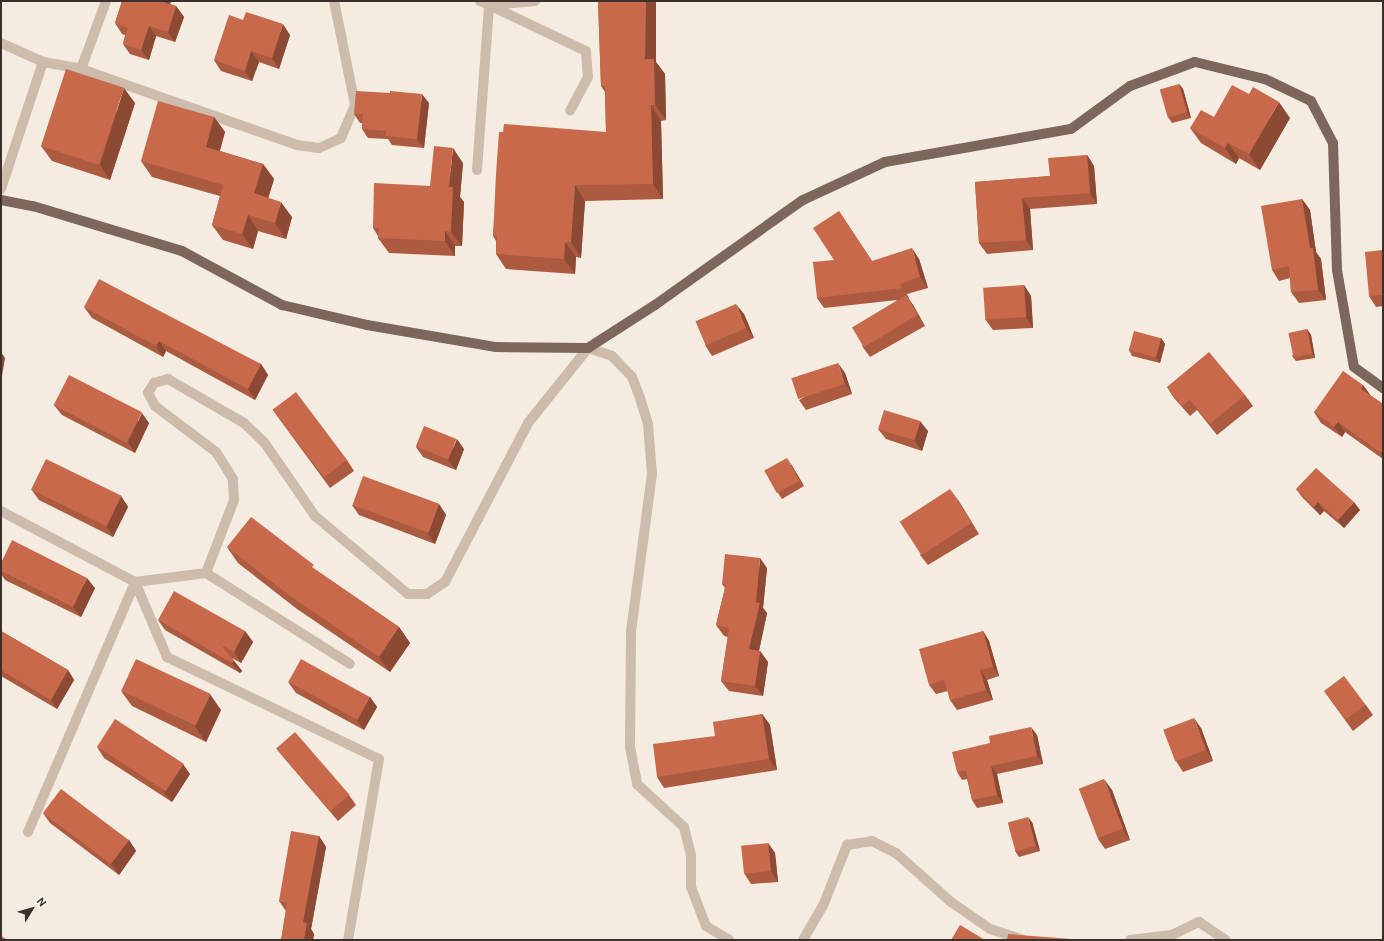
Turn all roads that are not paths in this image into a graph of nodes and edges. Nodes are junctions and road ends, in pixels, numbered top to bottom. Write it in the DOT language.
graph roads {
  1 [pos="106,1"];
  2 [pos="334,1"];
  3 [pos="535,1"];
  4 [pos="484,3"];
  5 [pos="1,43"];
  6 [pos="43,62"];
  7 [pos="81,69"];
  8 [pos="570,111"];
  9 [pos="477,170"];
  10 [pos="1,189"];
  11 [pos="1,200"];
  12 [pos="588,348"];
  13 [pos="1383,388"];
  14 [pos="1,511"];
  15 [pos="206,573"];
  16 [pos="135,582"];
  17 [pos="350,664"];
  18 [pos="28,832"];
  19 [pos="348,940"];
  20 [pos="729,940"];
  21 [pos="803,940"];
  22 [pos="1023,940"];
  23 [pos="1130,940"];
  24 [pos="1226,940"];
  1 -- 7 [label="street"];
  2 -- 7 [label="street"];
  3 -- 4 [label="street"];
  4 -- 8 [label="street"];
  4 -- 9 [label="street"];
  5 -- 6 [label="street"];
  6 -- 7 [label="street"];
  6 -- 10 [label="street"];
  11 -- 12 [label="main road"];
  12 -- 13 [label="main road"];
  12 -- 15 [label="street"];
  12 -- 20 [label="street"];
  14 -- 16 [label="street"];
  15 -- 16 [label="street"];
  15 -- 17 [label="street"];
  16 -- 18 [label="street"];
  16 -- 19 [label="street"];
  21 -- 22 [label="street"];
  23 -- 24 [label="street"];
}
